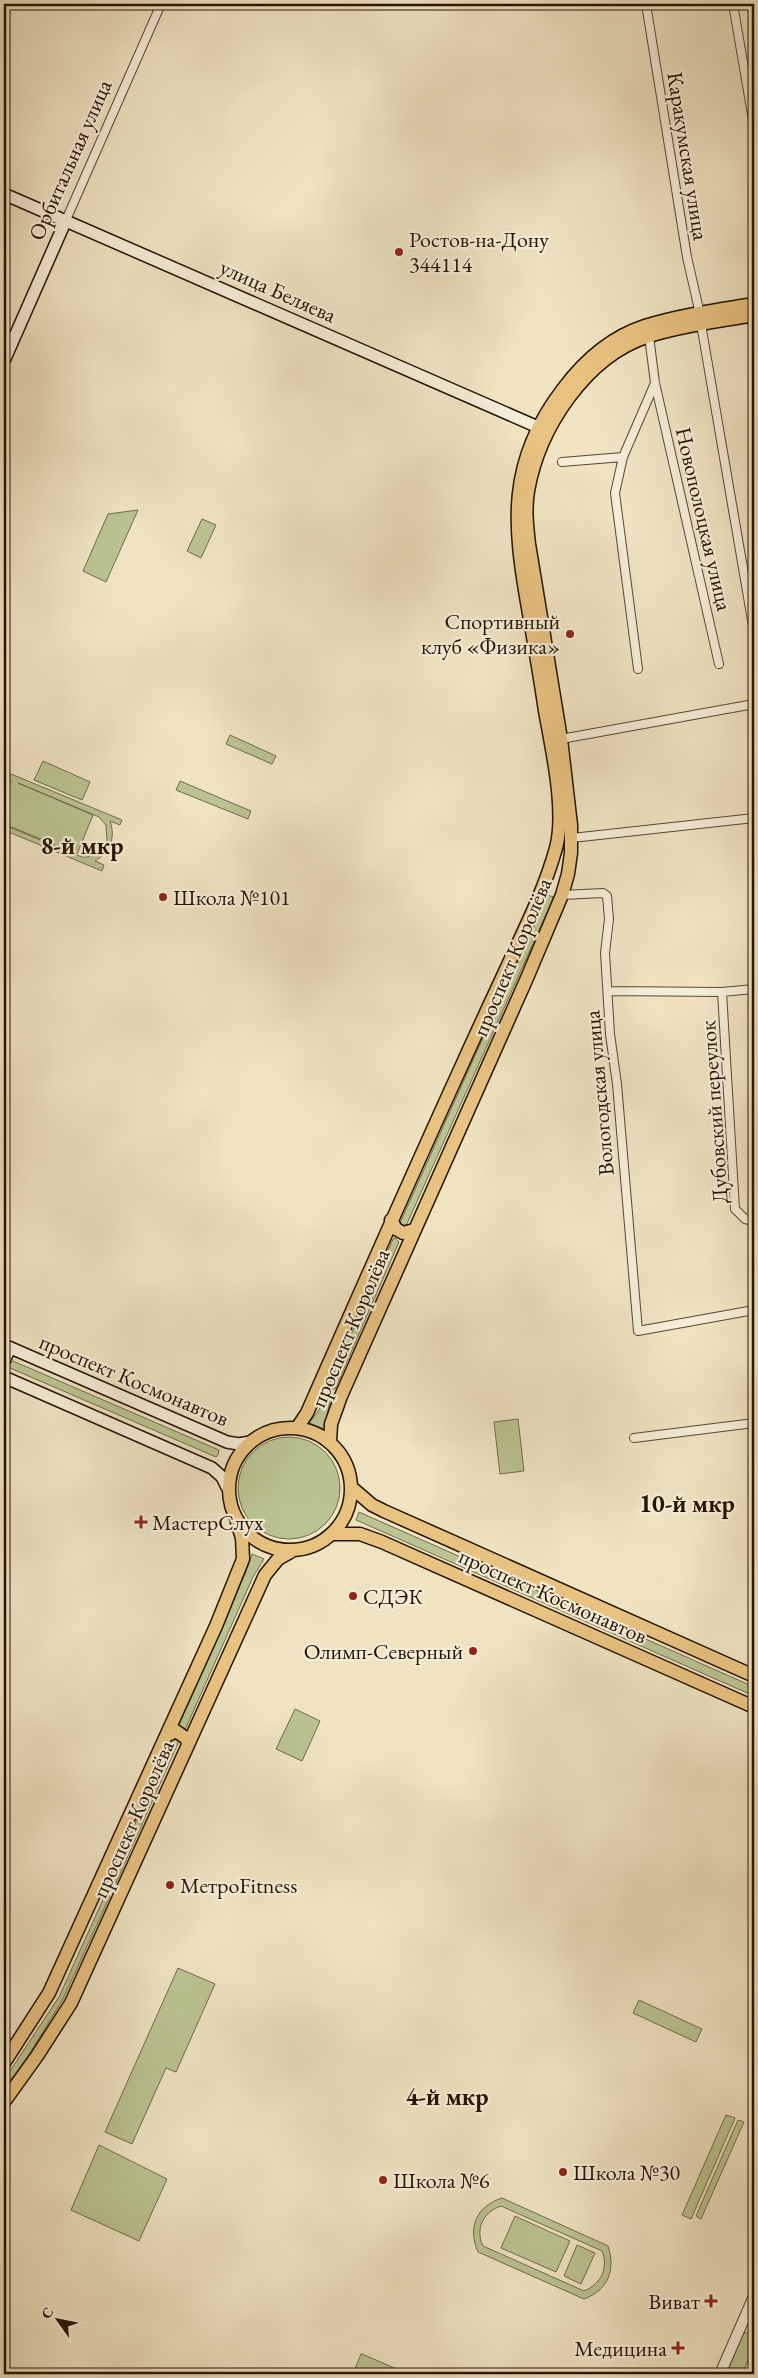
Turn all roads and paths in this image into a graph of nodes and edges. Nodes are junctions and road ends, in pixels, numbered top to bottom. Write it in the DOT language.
graph roads {
  1 [pos="161,4"];
  2 [pos="646,4"];
  3 [pos="733,4"];
  4 [pos="754,126"];
  5 [pos="4,194"];
  6 [pos="66,220"];
  7 [pos="754,304"];
  8 [pos="754,315"];
  9 [pos="700,319"];
  10 [pos="648,336"];
  11 [pos="4,361"];
  12 [pos="578,377"];
  13 [pos="654,383"];
  14 [pos="543,429"];
  15 [pos="623,458"];
  16 [pos="562,462"];
  17 [pos="754,632"];
  18 [pos="719,664"];
  19 [pos="638,669"];
  20 [pos="754,704"];
  21 [pos="561,739"];
  22 [pos="754,818"];
  23 [pos="572,838"];
  24 [pos="542,889"];
  25 [pos="562,895"];
  26 [pos="754,989"];
  27 [pos="608,991"];
  28 [pos="722,992"];
  29 [pos="391,1220"];
  30 [pos="754,1221"];
  31 [pos="414,1230"];
  32 [pos="754,1310"];
  33 [pos="7,1347"];
  34 [pos="4,1361"];
  35 [pos="4,1377"];
  36 [pos="754,1423"];
  37 [pos="297,1428"];
  38 [pos="634,1438"];
  39 [pos="250,1442"];
  40 [pos="330,1442"];
  41 [pos="228,1487"];
  42 [pos="351,1487"];
  43 [pos="237,1522"];
  44 [pos="332,1534"];
  45 [pos="292,1551"];
  46 [pos="754,1676"];
  47 [pos="754,1707"];
  48 [pos="166,1736"];
  49 [pos="188,1745"];
  50 [pos="104,1875"];
  51 [pos="126,1884"];
  52 [pos="4,2063"];
  53 [pos="4,2102"];
  54 [pos="754,2296"];
  55 [pos="720,2374"];
  1 -- 6 [label="street, Орбитальная улица"];
  2 -- 9 [label="street, Каракумская улица"];
  3 -- 4 [label="street"];
  5 -- 6 [label="main road, улица Беляева"];
  6 -- 11 [label="main road, Орбитальная улица"];
  6 -- 14 [label="main road, улица Беляева"];
  7 -- 9 [label="main road"];
  8 -- 9 [label="main road"];
  9 -- 10 [label="main road"];
  9 -- 12 [label="main road"];
  9 -- 17 [label="street, Каракумская улица"];
  10 -- 12 [label="main road"];
  10 -- 13 [label="street, Новополоцкая улица"];
  12 -- 14 [label="main road, проспект Королёва"];
  13 -- 15 [label="street, Новополоцкая улица"];
  13 -- 18 [label="street, Новополоцкая улица"];
  14 -- 21 [label="main road, проспект Королёва"];
  14 -- 24 [label="main road, проспект Королёва"];
  15 -- 16 [label="street"];
  15 -- 19 [label="street, Новополоцкая улица"];
  20 -- 21 [label="street"];
  21 -- 23 [label="main road, проспект Королёва"];
  22 -- 23 [label="street"];
  23 -- 25 [label="main road, проспект Королёва"];
  24 -- 25 [label="main road"];
  24 -- 29 [label="main road, проспект Королёва"];
  25 -- 27 [label="street, Вологодская улица"];
  25 -- 31 [label="main road, проспект Королёва"];
  26 -- 28 [label="street"];
  27 -- 28 [label="street"];
  27 -- 32 [label="street, Вологодская улица"];
  28 -- 30 [label="street, Дубовский переулок"];
  29 -- 31 [label="main road"];
  29 -- 37 [label="main road, проспект Королёва"];
  31 -- 40 [label="main road, проспект Королёва"];
  33 -- 34 [label="main road"];
  33 -- 39 [label="main road, проспект Космонавтов"];
  35 -- 41 [label="main road"];
  36 -- 38 [label="street"];
  37 -- 39 [label="main road"];
  37 -- 40 [label="main road"];
  39 -- 41 [label="main road"];
  40 -- 42 [label="main road"];
  41 -- 43 [label="main road"];
  42 -- 44 [label="main road"];
  42 -- 46 [label="main road, проспект Космонавтов"];
  43 -- 45 [label="main road"];
  43 -- 48 [label="main road, проспект Королёва"];
  44 -- 45 [label="main road"];
  44 -- 47 [label="main road, проспект Космонавтов"];
  45 -- 49 [label="main road, проспект Королёва"];
  48 -- 49 [label="main road"];
  48 -- 50 [label="main road, проспект Королёва"];
  49 -- 51 [label="main road, проспект Королёва"];
  50 -- 51 [label="main road"];
  50 -- 52 [label="main road, проспект Королёва"];
  51 -- 53 [label="main road, проспект Королёва"];
  54 -- 55 [label="street"];
}
